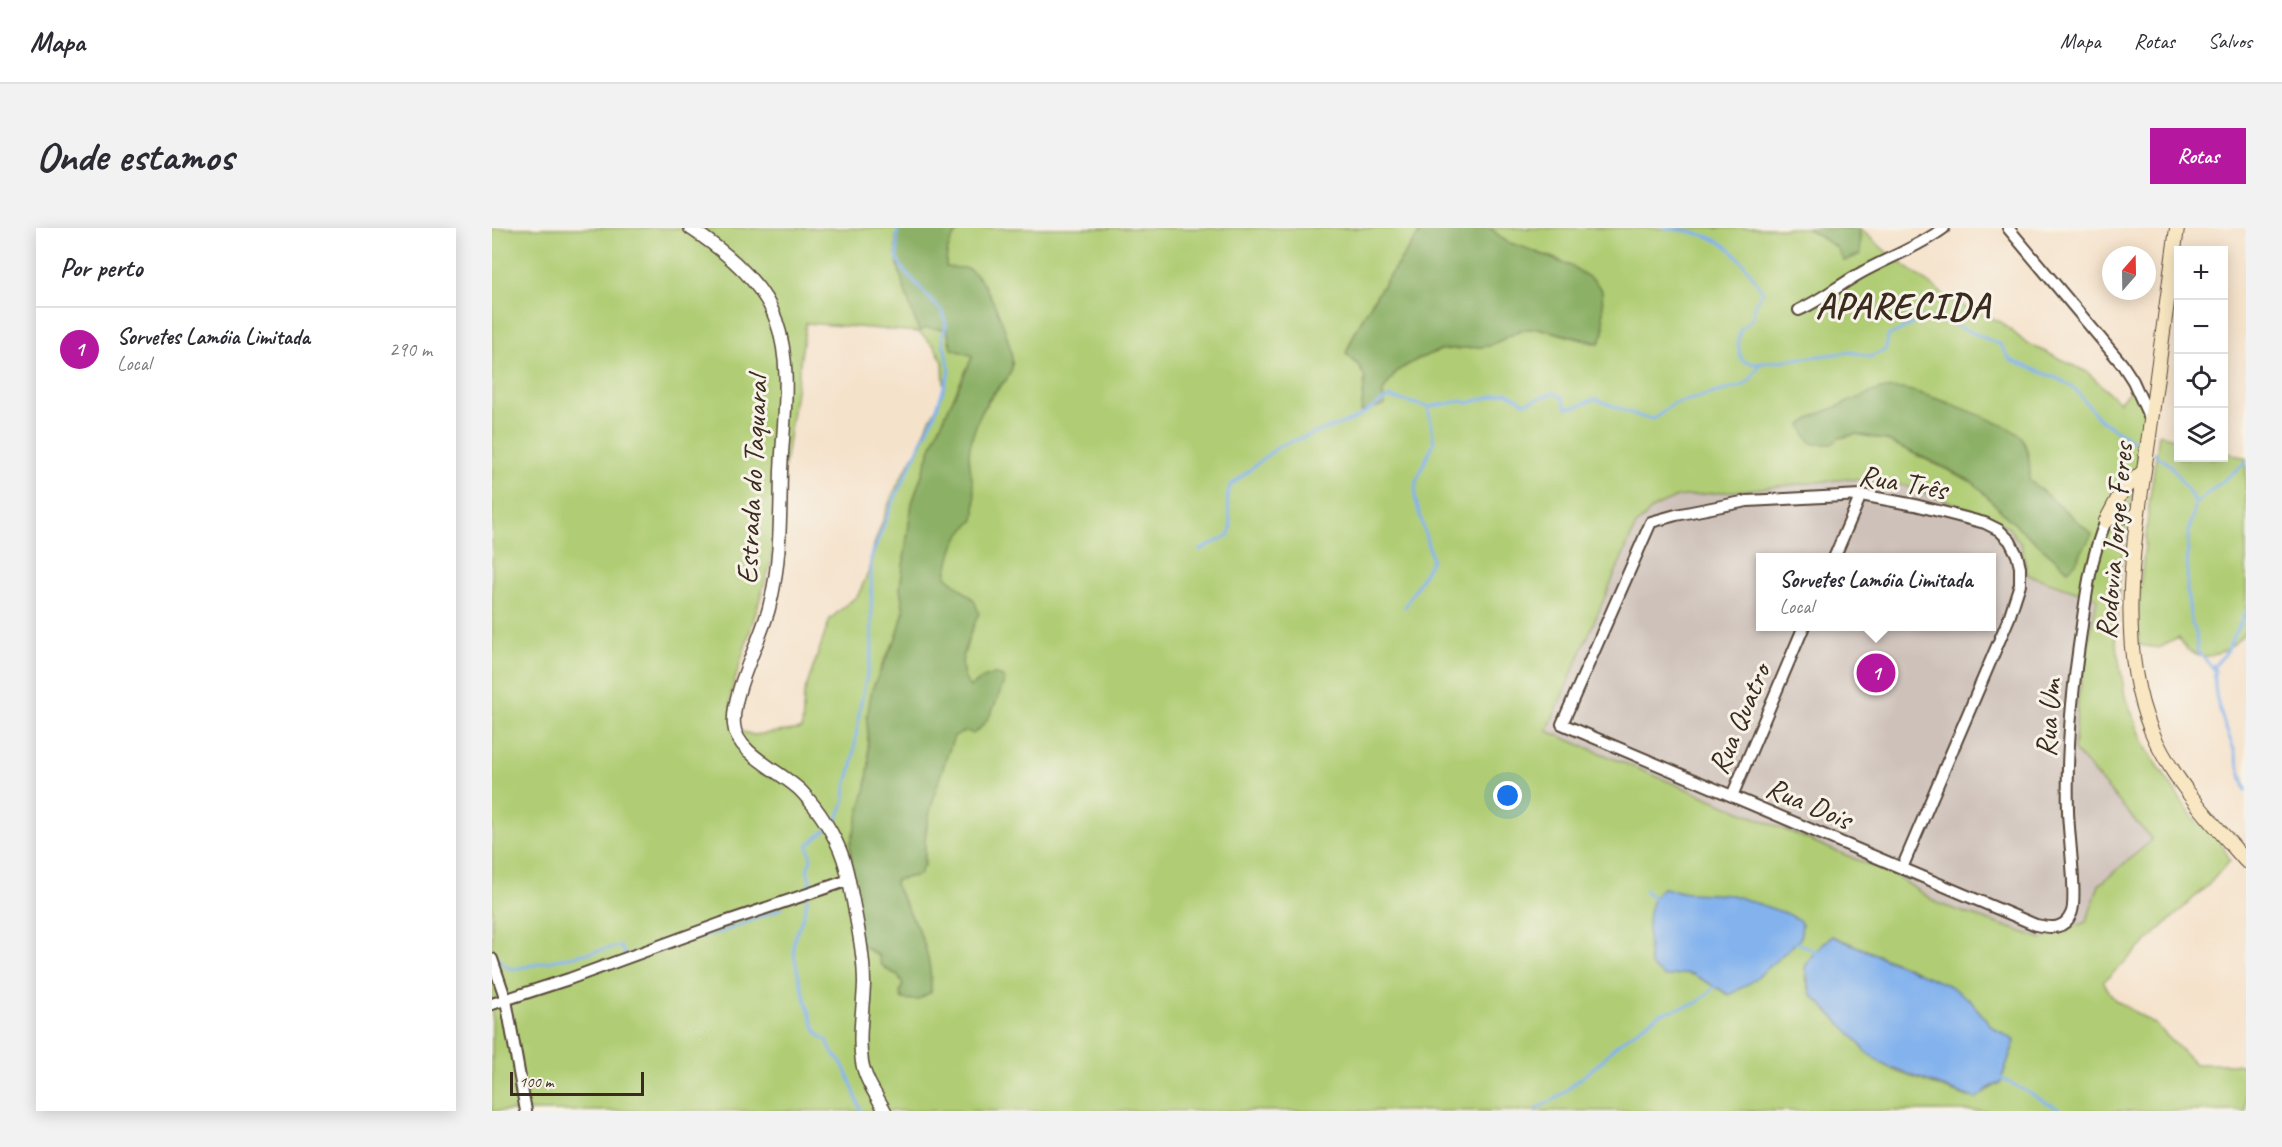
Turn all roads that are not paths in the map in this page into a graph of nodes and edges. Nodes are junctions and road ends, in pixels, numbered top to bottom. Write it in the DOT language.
graph roads {
  1 [pos="690,228"];
  2 [pos="1944,228"];
  3 [pos="2008,228"];
  4 [pos="2177,228"];
  5 [pos="1799,310"];
  6 [pos="2151,422"];
  7 [pos="2144,471"];
  8 [pos="1861,495"];
  9 [pos="2139,514"];
  10 [pos="2106,521"];
  11 [pos="1836,553"];
  12 [pos="1802,631"];
  13 [pos="1562,724"];
  14 [pos="1732,796"];
  15 [pos="2246,861"];
  16 [pos="1902,868"];
  17 [pos="849,880"];
  18 [pos="2036,925"];
  19 [pos="492,959"];
  20 [pos="506,1000"];
  21 [pos="492,1004"];
  22 [pos="526,1111"];
  23 [pos="885,1111"];
  1 -- 17 [label="street, Estrada do Taquaral"];
  2 -- 5 [label="street"];
  3 -- 6 [label="street"];
  4 -- 6 [label="main road, Rodovia Jorge Feres"];
  6 -- 7 [label="main road, Rodovia Jorge Feres"];
  7 -- 9 [label="main road, Rodovia Jorge Feres"];
  7 -- 10 [label="main road"];
  8 -- 11 [label="street"];
  8 -- 13 [label="street, Rua Três"];
  8 -- 16 [label="street, Rua Três"];
  9 -- 10 [label="street"];
  9 -- 15 [label="main road, Rodovia Jorge Feres"];
  10 -- 18 [label="street, Rua Um"];
  12 -- 14 [label="street, Rua Quatro"];
  13 -- 14 [label="street, Rua Dois"];
  14 -- 16 [label="street, Rua Dois"];
  16 -- 18 [label="street, Rua Dois"];
  17 -- 20 [label="street"];
  17 -- 23 [label="street, Estrada do Taquaral"];
  19 -- 20 [label="street"];
  20 -- 21 [label="street"];
  20 -- 22 [label="street"];
}
